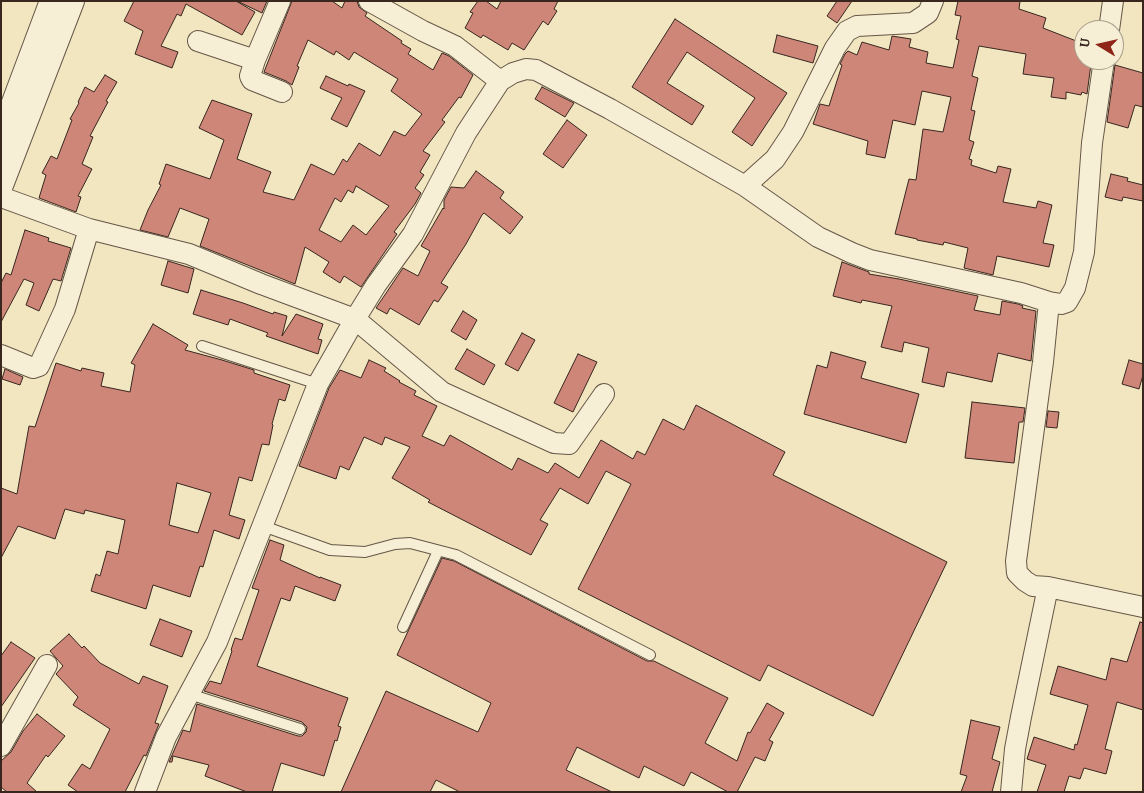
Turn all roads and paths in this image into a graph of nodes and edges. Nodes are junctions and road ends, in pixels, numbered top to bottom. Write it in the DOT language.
graph roads {
  1 [pos="52,1"];
  2 [pos="72,1"];
  3 [pos="280,1"];
  4 [pos="369,1"];
  5 [pos="933,1"];
  6 [pos="1113,1"];
  7 [pos="1110,20"];
  8 [pos="198,41"];
  9 [pos="255,60"];
  10 [pos="1103,70"];
  11 [pos="500,81"];
  12 [pos="282,92"];
  13 [pos="1,137"];
  14 [pos="1,185"];
  15 [pos="744,186"];
  16 [pos="1,197"];
  17 [pos="89,230"];
  18 [pos="1049,302"];
  19 [pos="355,319"];
  20 [pos="202,346"];
  21 [pos="1,355"];
  22 [pos="318,384"];
  23 [pos="604,394"];
  24 [pos="263,526"];
  25 [pos="438,550"];
  26 [pos="1048,587"];
  27 [pos="1143,606"];
  28 [pos="403,627"];
  29 [pos="650,655"];
  30 [pos="47,665"];
  31 [pos="189,694"];
  32 [pos="300,729"];
  33 [pos="1,746"];
  34 [pos="145,792"];
  35 [pos="1011,792"];
  1 -- 13 [label="street"];
  2 -- 14 [label="street"];
  3 -- 9 [label="street"];
  4 -- 11 [label="street"];
  5 -- 15 [label="street"];
  6 -- 7 [label="street"];
  8 -- 9 [label="street"];
  9 -- 12 [label="street"];
  10 -- 18 [label="street"];
  11 -- 15 [label="street"];
  11 -- 19 [label="street"];
  15 -- 18 [label="street"];
  16 -- 17 [label="street"];
  17 -- 19 [label="street"];
  17 -- 21 [label="street"];
  18 -- 26 [label="street"];
  19 -- 22 [label="street"];
  19 -- 23 [label="street"];
  20 -- 22 [label="lane"];
  22 -- 24 [label="street"];
  24 -- 25 [label="lane"];
  24 -- 31 [label="street"];
  25 -- 28 [label="lane"];
  25 -- 29 [label="lane"];
  26 -- 27 [label="street"];
  26 -- 35 [label="street"];
  30 -- 33 [label="street"];
  31 -- 32 [label="lane"];
  31 -- 34 [label="street"];
}
